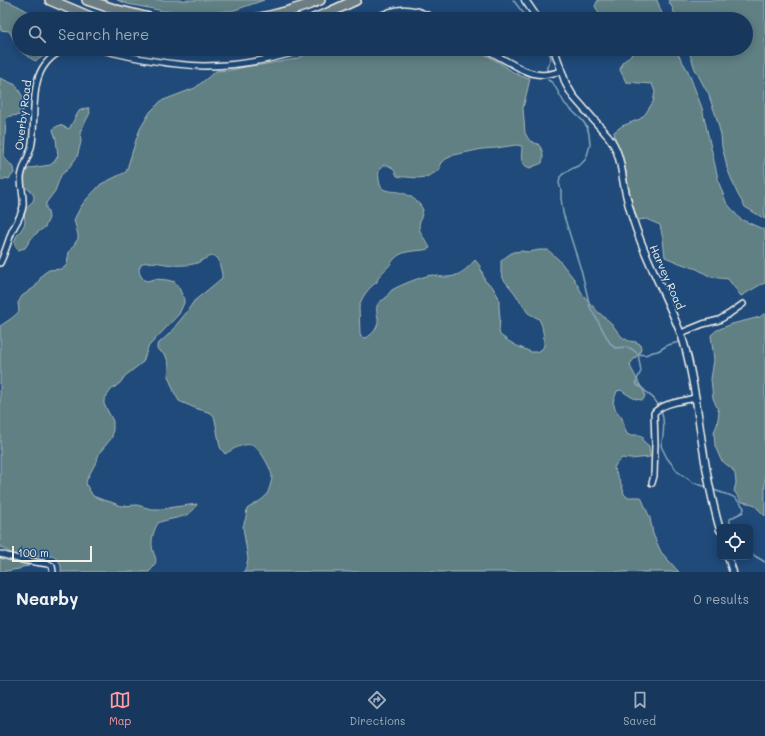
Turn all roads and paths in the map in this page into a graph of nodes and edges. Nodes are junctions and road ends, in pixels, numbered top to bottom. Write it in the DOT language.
graph roads {
  1 [pos="50,0"];
  2 [pos="87,0"];
  3 [pos="320,0"];
  4 [pos="356,0"];
  5 [pos="525,0"];
  6 [pos="78,12"];
  7 [pos="124,12"];
  8 [pos="285,12"];
  9 [pos="330,12"];
  10 [pos="389,12"];
  11 [pos="422,12"];
  12 [pos="533,12"];
  13 [pos="54,56"];
  14 [pos="129,56"];
  15 [pos="280,56"];
  16 [pos="498,56"];
  17 [pos="557,56"];
  18 [pos="562,71"];
  19 [pos="0,263"];
  20 [pos="743,304"];
  21 [pos="681,333"];
  22 [pos="695,398"];
  23 [pos="652,483"];
  24 [pos="719,524"];
  25 [pos="0,554"];
  26 [pos="729,560"];
  27 [pos="53,572"];
  28 [pos="732,572"];
  1 -- 6 [label="highway"];
  2 -- 7 [label="highway"];
  3 -- 8 [label="highway"];
  4 -- 9 [label="highway"];
  5 -- 12 [label="street"];
  10 -- 11 [label="street"];
  13 -- 19 [label="street, Overby Road"];
  14 -- 15 [label="street"];
  16 -- 18 [label="street"];
  17 -- 18 [label="street, Harvey Road"];
  18 -- 21 [label="street, Harvey Road"];
  20 -- 21 [label="street"];
  21 -- 22 [label="street, Harvey Road"];
  22 -- 23 [label="street"];
  22 -- 24 [label="street, Harvey Road"];
  25 -- 27 [label="street"];
  26 -- 28 [label="street"];
}
